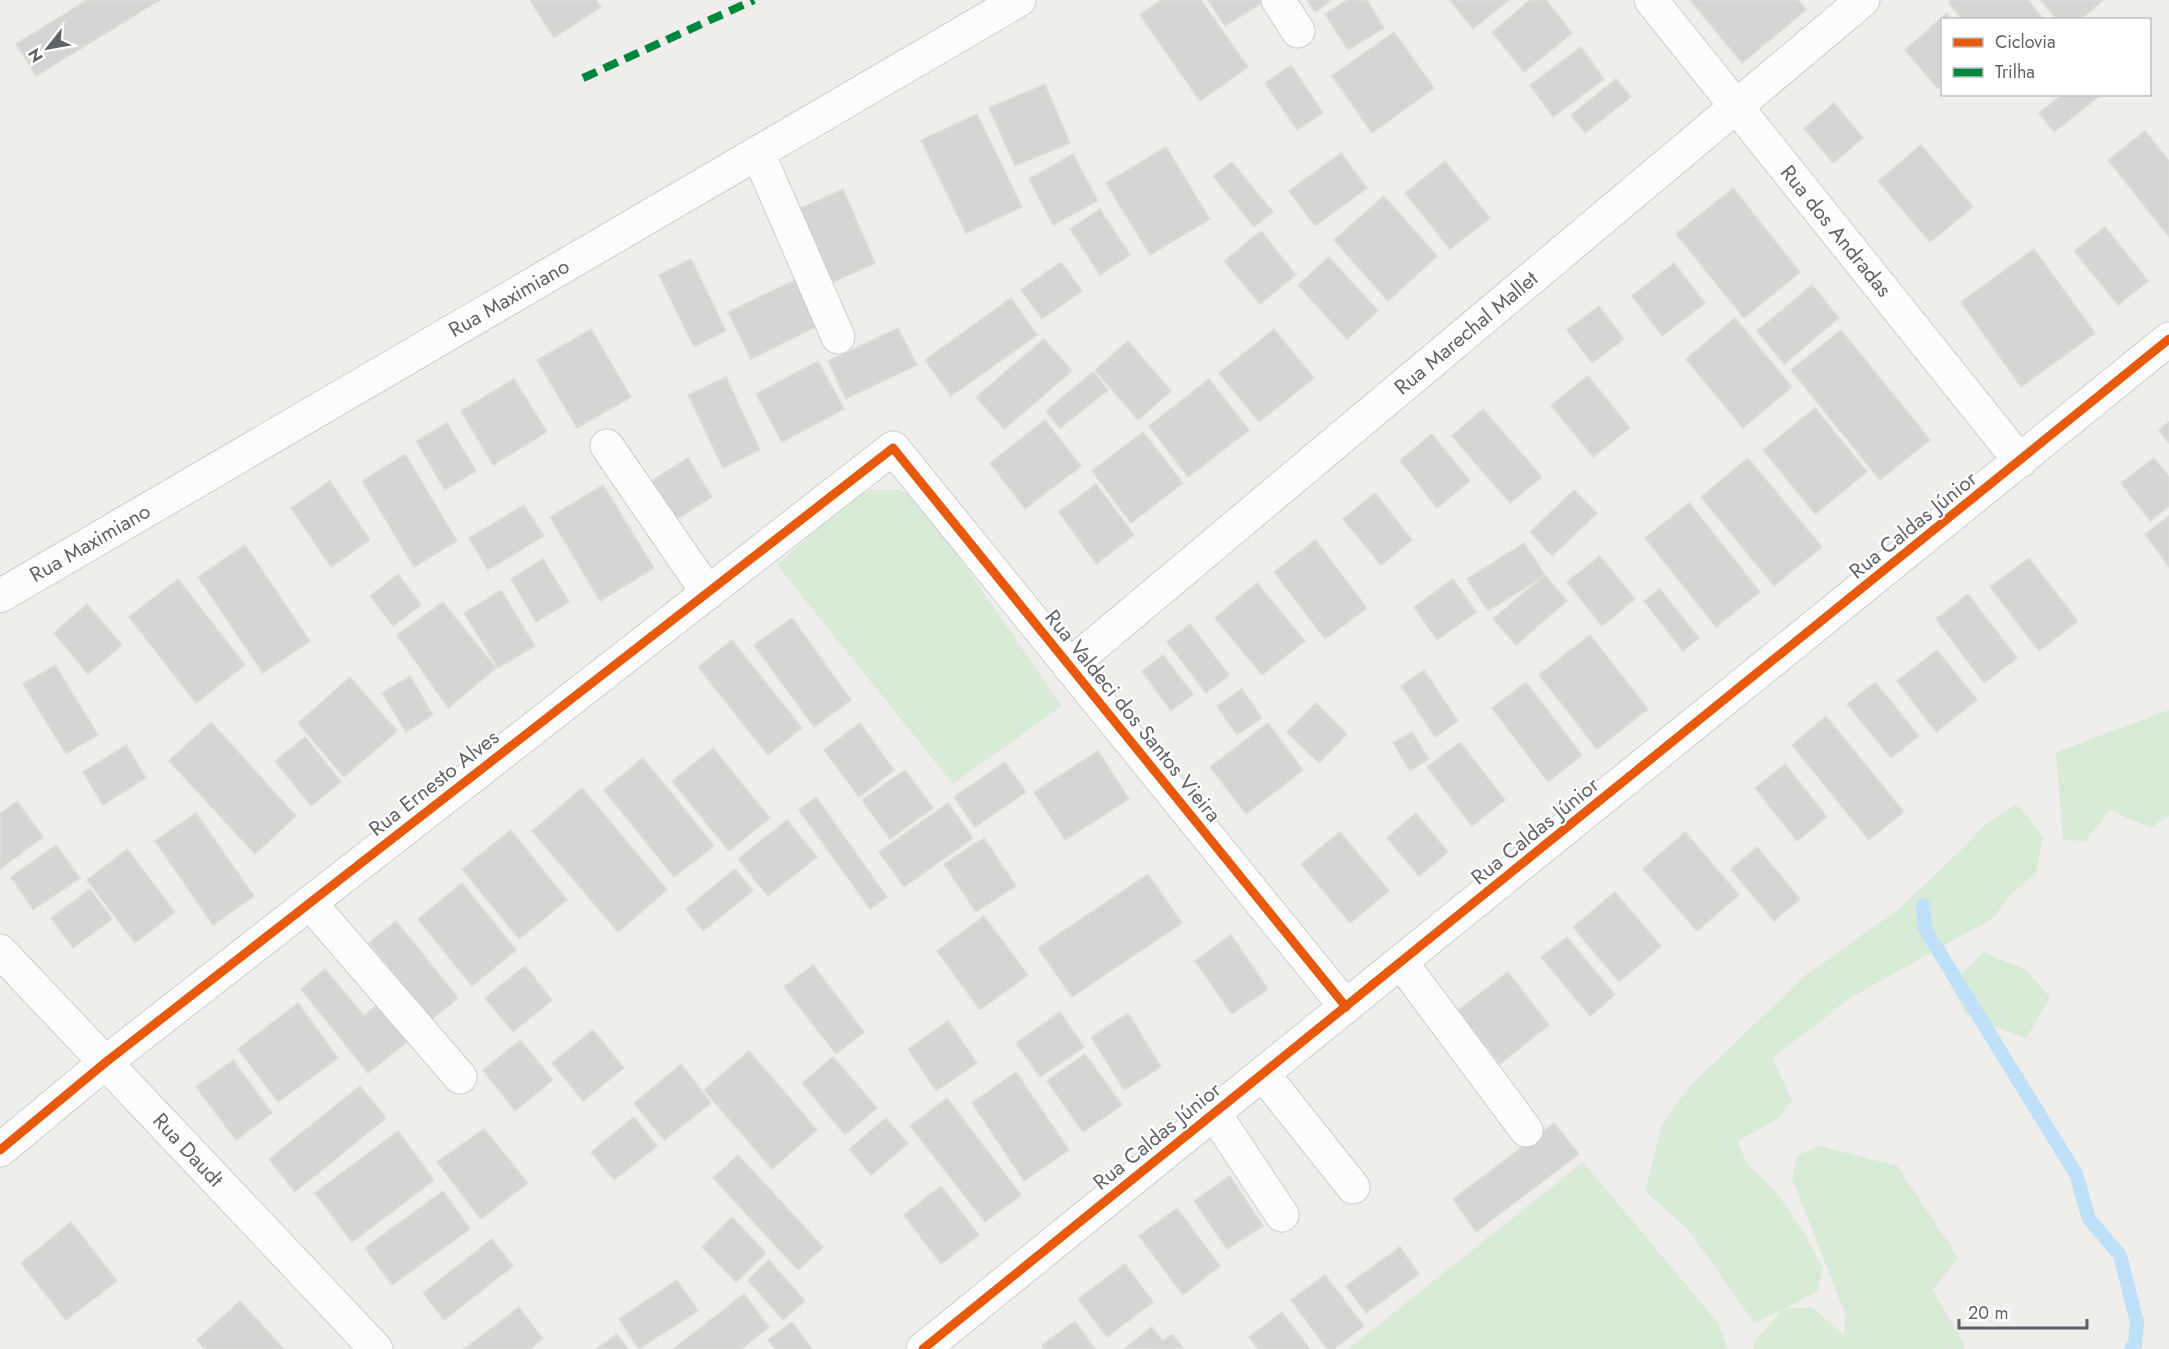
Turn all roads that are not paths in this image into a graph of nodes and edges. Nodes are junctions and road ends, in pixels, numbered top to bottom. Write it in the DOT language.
graph roads {
  1 [pos="1019,0"];
  2 [pos="1278,0"];
  3 [pos="1651,0"];
  4 [pos="1863,0"];
  5 [pos="1298,31"];
  6 [pos="1736,106"];
  7 [pos="758,153"];
  8 [pos="838,337"];
  9 [pos="2169,339"];
  10 [pos="607,446"];
  11 [pos="893,448"];
  12 [pos="2020,461"];
  13 [pos="708,593"];
  14 [pos="0,596"];
  15 [pos="1069,666"];
  16 [pos="310,903"];
  17 [pos="0,951"];
  18 [pos="1401,962"];
  19 [pos="1346,1007"];
  20 [pos="105,1062"];
  21 [pos="1263,1074"];
  22 [pos="460,1077"];
  23 [pos="1214,1113"];
  24 [pos="1526,1130"];
  25 [pos="0,1150"];
  26 [pos="1353,1187"];
  27 [pos="1282,1215"];
  28 [pos="376,1349"];
  29 [pos="923,1349"];
  1 -- 7 [label="street, Rua Maximiano"];
  2 -- 5 [label="street"];
  3 -- 6 [label="street, Rua dos Andradas"];
  4 -- 6 [label="street, Rua Marechal Mallet"];
  6 -- 12 [label="street, Rua dos Andradas"];
  6 -- 15 [label="street, Rua Marechal Mallet"];
  7 -- 8 [label="street"];
  7 -- 14 [label="street, Rua Maximiano"];
  9 -- 12 [label="street, Rua Caldas Júnior"];
  10 -- 13 [label="street"];
  11 -- 13 [label="street, Rua Ernesto Alves"];
  11 -- 15 [label="street, Rua Valdeci dos Santos Vieira"];
  12 -- 18 [label="street, Rua Caldas Júnior"];
  13 -- 16 [label="street, Rua Ernesto Alves"];
  15 -- 19 [label="street, Rua Valdeci dos Santos Vieira"];
  16 -- 20 [label="street, Rua Ernesto Alves"];
  16 -- 22 [label="street"];
  17 -- 20 [label="street, Rua Daudt"];
  18 -- 19 [label="street, Rua Caldas Júnior"];
  18 -- 24 [label="street"];
  19 -- 21 [label="street, Rua Caldas Júnior"];
  20 -- 25 [label="street, Rua Ernesto Alves"];
  20 -- 28 [label="street, Rua Daudt"];
  21 -- 23 [label="street, Rua Caldas Júnior"];
  21 -- 26 [label="street"];
  23 -- 27 [label="street"];
  23 -- 29 [label="street, Rua Caldas Júnior"];
}
